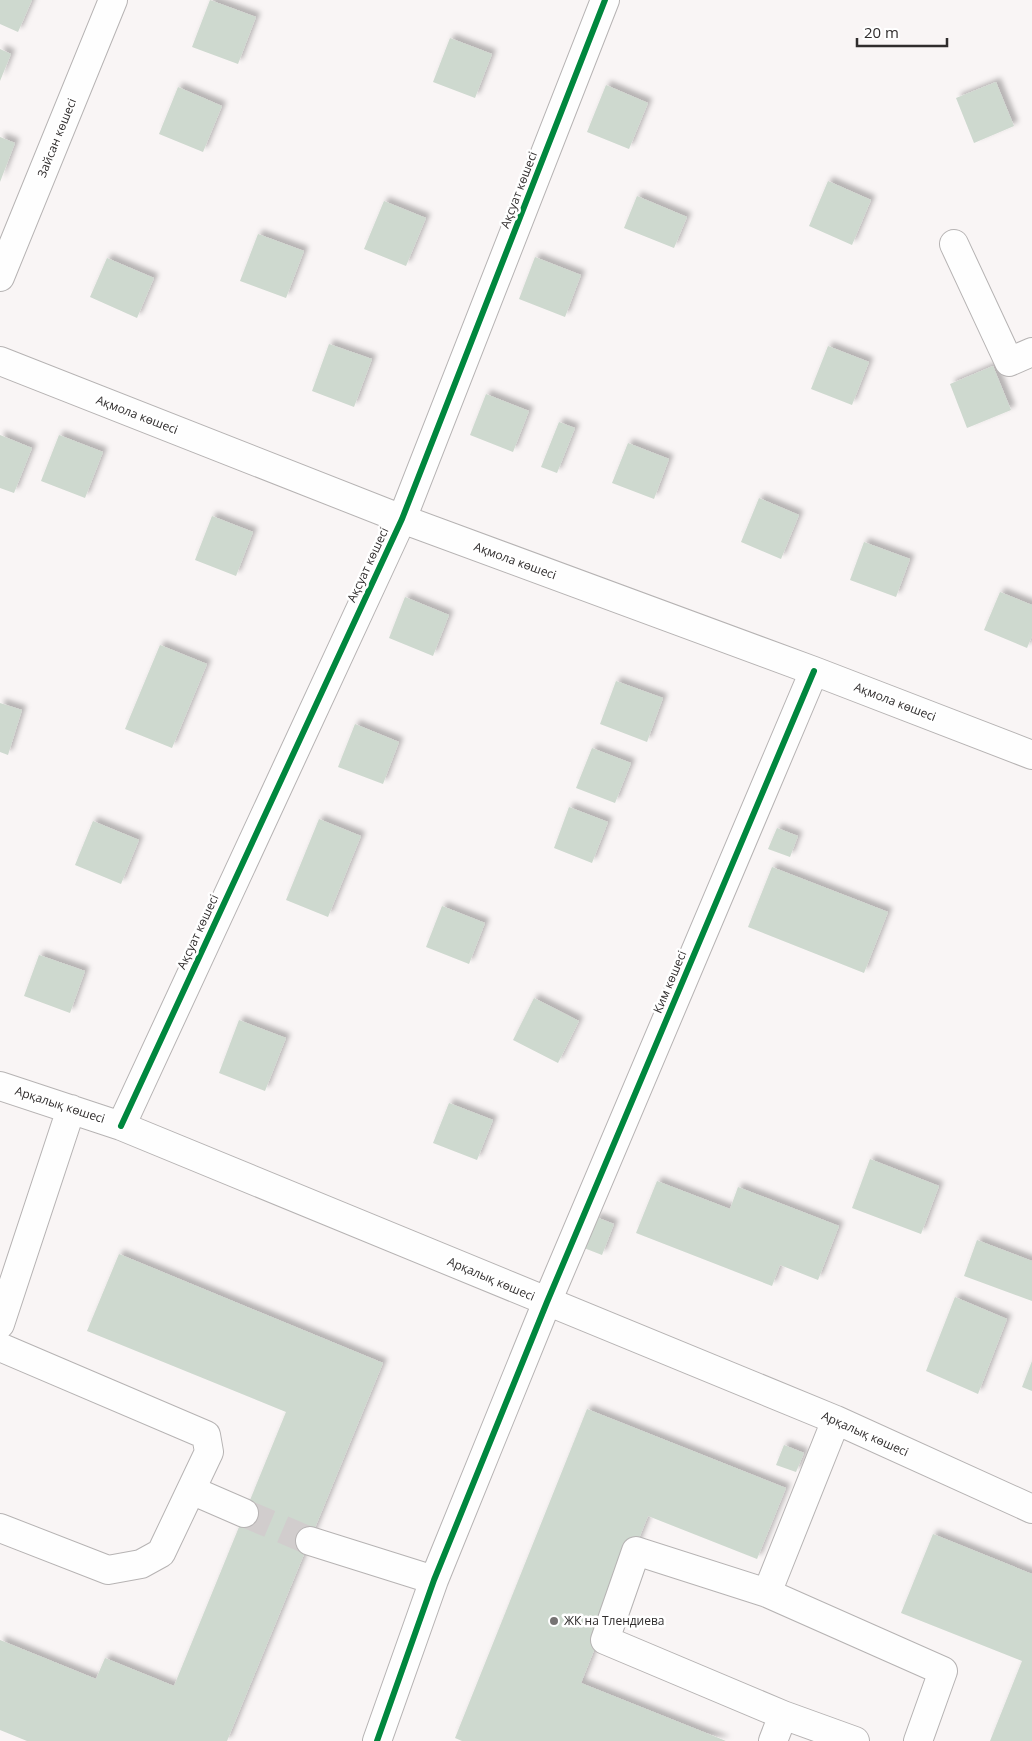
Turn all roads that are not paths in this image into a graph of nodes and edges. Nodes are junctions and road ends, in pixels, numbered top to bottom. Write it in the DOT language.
graph roads {
  1 [pos="113,0"];
  2 [pos="605,0"];
  3 [pos="954,244"];
  4 [pos="0,277"];
  5 [pos="1032,352"];
  6 [pos="0,361"];
  7 [pos="402,520"];
  8 [pos="814,671"];
  9 [pos="1032,755"];
  10 [pos="0,1086"];
  11 [pos="71,1109"];
  12 [pos="121,1126"];
  13 [pos="547,1302"];
  14 [pos="0,1324"];
  15 [pos="0,1347"];
  16 [pos="836,1420"];
  17 [pos="191,1490"];
  18 [pos="1032,1509"];
  19 [pos="244,1513"];
  20 [pos="0,1528"];
  21 [pos="310,1541"];
  22 [pos="434,1580"];
  23 [pos="767,1593"];
  24 [pos="783,1715"];
  25 [pos="378,1741"];
  26 [pos="773,1741"];
  27 [pos="855,1741"];
  28 [pos="918,1741"];
  1 -- 4 [label="street, Зайсан көшесі"];
  2 -- 7 [label="street, Ақсуат көшесі"];
  3 -- 5 [label="street"];
  6 -- 7 [label="street, Ақмола көшесі"];
  7 -- 8 [label="street, Ақмола көшесі"];
  7 -- 12 [label="street, Ақсуат көшесі"];
  8 -- 9 [label="street, Ақмола көшесі"];
  8 -- 13 [label="street, Ким көшесі"];
  10 -- 11 [label="street, Арқалық көшесі"];
  11 -- 12 [label="street, Арқалық көшесі"];
  11 -- 14 [label="street"];
  12 -- 13 [label="street, Арқалық көшесі"];
  13 -- 16 [label="street, Арқалық көшесі"];
  13 -- 22 [label="street, Ким көшесі"];
  15 -- 17 [label="street"];
  16 -- 18 [label="street, Арқалық көшесі"];
  16 -- 23 [label="street"];
  17 -- 19 [label="street"];
  17 -- 20 [label="street"];
  21 -- 22 [label="street"];
  22 -- 25 [label="street, Ким көшесі"];
  23 -- 24 [label="street"];
  23 -- 28 [label="street"];
  24 -- 26 [label="street"];
  24 -- 27 [label="street"];
}
